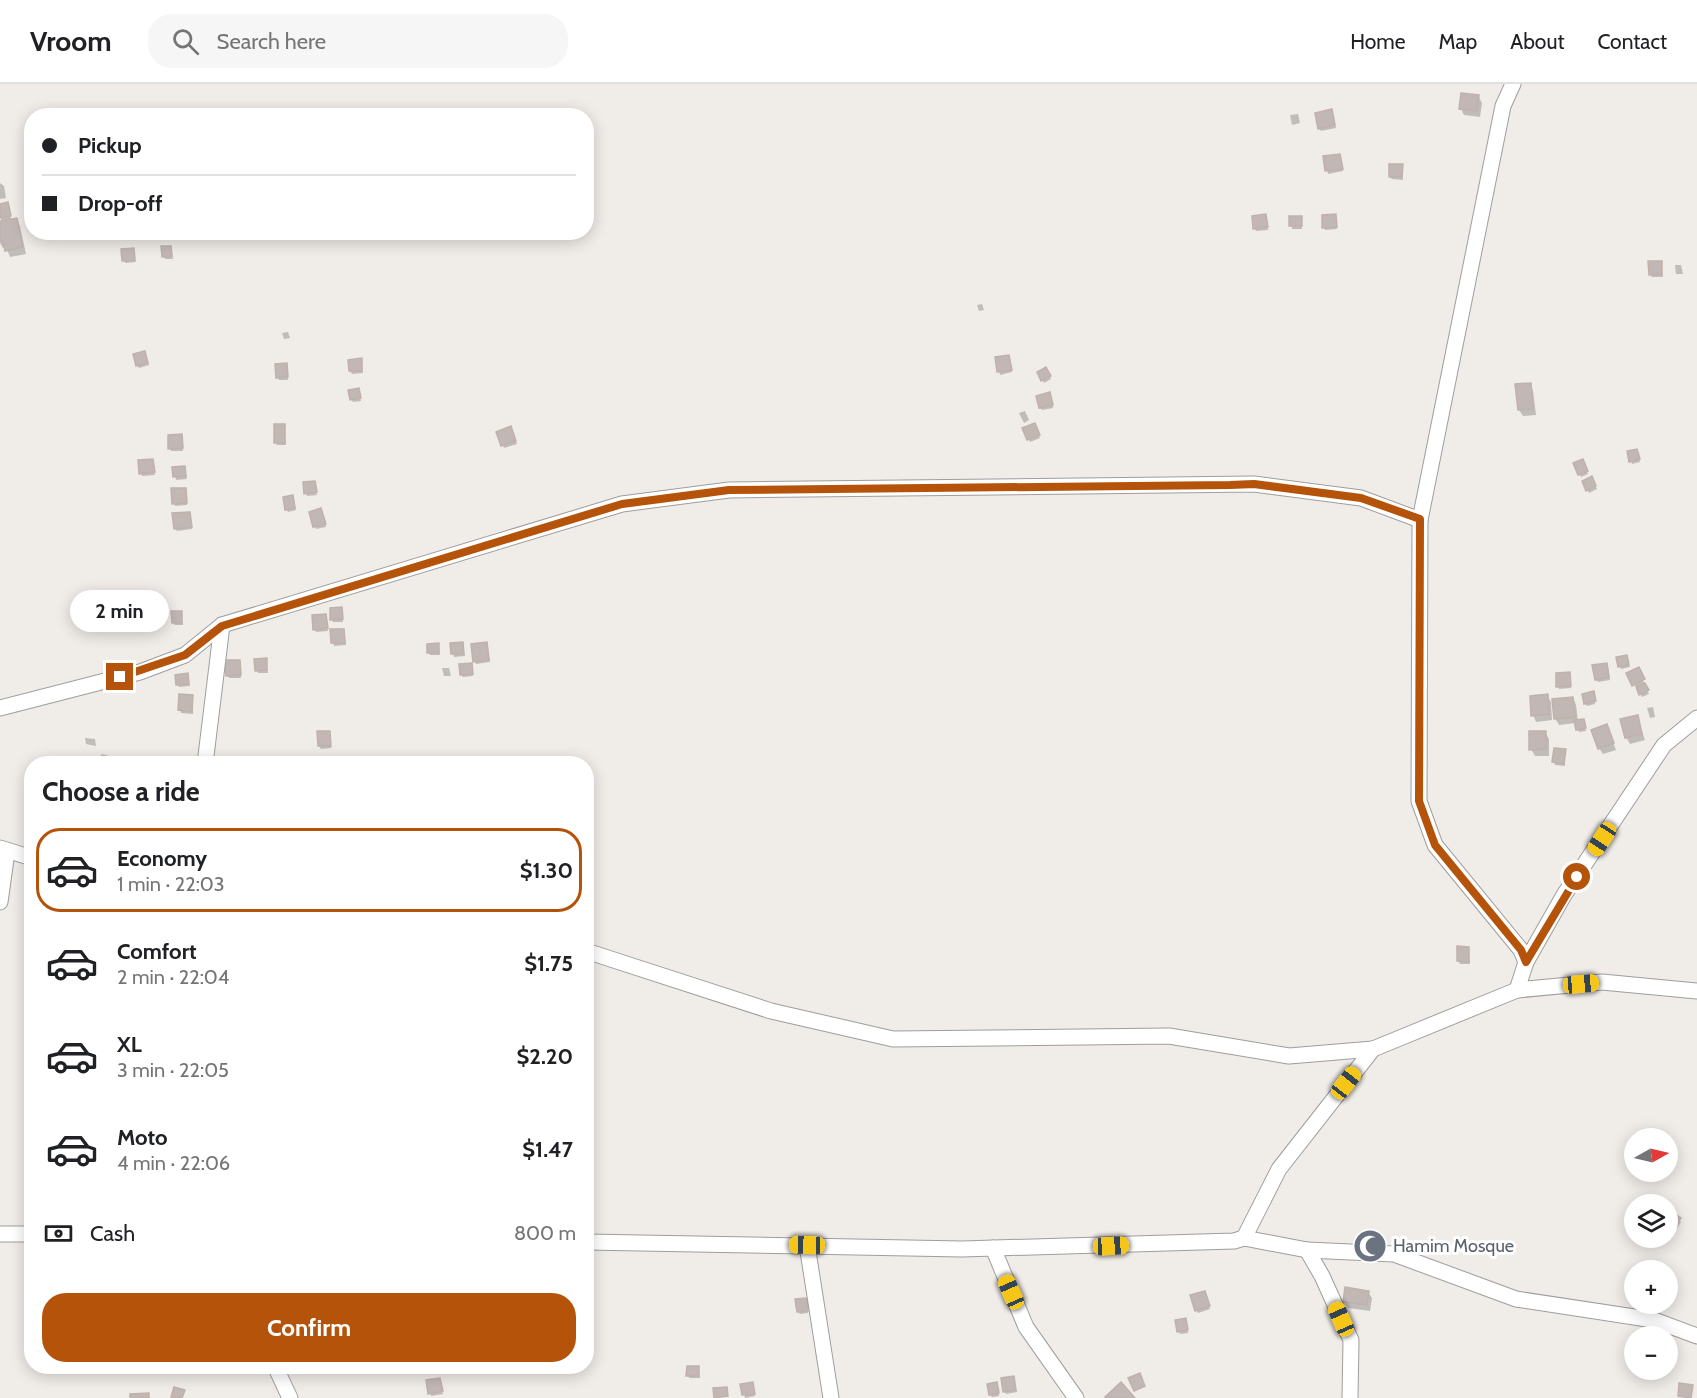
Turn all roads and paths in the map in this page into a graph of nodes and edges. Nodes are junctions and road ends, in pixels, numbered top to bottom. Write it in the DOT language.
graph roads {
  1 [pos="1513,84"];
  2 [pos="1420,519"];
  3 [pos="222,626"];
  4 [pos="0,708"];
  5 [pos="1697,718"];
  6 [pos="206,756"];
  7 [pos="4,850"];
  8 [pos="24,856"];
  9 [pos="0,902"];
  10 [pos="594,954"];
  11 [pos="1526,962"];
  12 [pos="1517,990"];
  13 [pos="1697,991"];
  14 [pos="1373,1049"];
  15 [pos="0,1234"];
  16 [pos="24,1234"];
  17 [pos="1244,1238"];
  18 [pos="594,1242"];
  19 [pos="807,1245"];
  20 [pos="993,1248"];
  21 [pos="1307,1250"];
  22 [pos="1697,1336"];
  23 [pos="279,1374"];
  24 [pos="290,1398"];
  25 [pos="831,1398"];
  26 [pos="1076,1398"];
  27 [pos="1350,1398"];
  1 -- 2 [label="street"];
  2 -- 3 [label="street"];
  2 -- 11 [label="street"];
  3 -- 4 [label="street"];
  3 -- 6 [label="street"];
  5 -- 11 [label="street"];
  7 -- 8 [label="street"];
  7 -- 9 [label="street"];
  10 -- 14 [label="street"];
  11 -- 12 [label="street"];
  12 -- 13 [label="street"];
  12 -- 14 [label="street"];
  14 -- 17 [label="street"];
  15 -- 16 [label="street"];
  17 -- 20 [label="street"];
  17 -- 21 [label="street"];
  18 -- 19 [label="street"];
  19 -- 20 [label="street"];
  19 -- 25 [label="street"];
  20 -- 26 [label="street"];
  21 -- 22 [label="street"];
  21 -- 27 [label="street"];
  23 -- 24 [label="street"];
}
